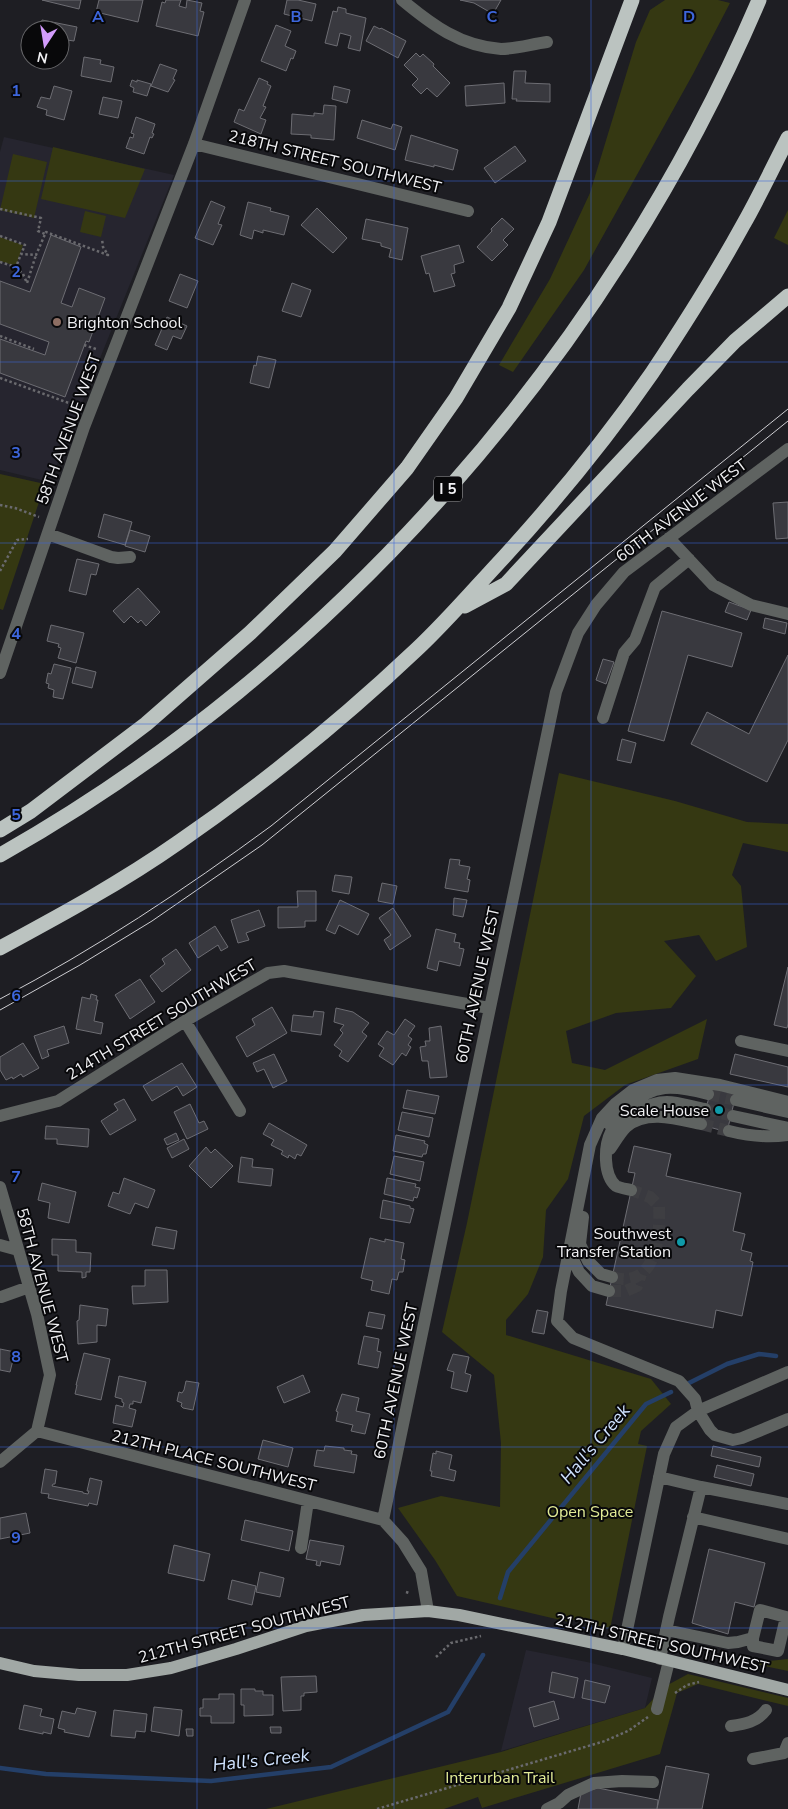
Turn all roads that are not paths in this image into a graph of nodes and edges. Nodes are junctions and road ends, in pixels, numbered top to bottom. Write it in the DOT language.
graph roads {
  1 [pos="245,0"];
  2 [pos="402,0"];
  3 [pos="632,0"];
  4 [pos="759,0"];
  5 [pos="547,42"];
  6 [pos="788,138"];
  7 [pos="194,144"];
  8 [pos="468,211"];
  9 [pos="788,296"];
  10 [pos="788,449"];
  11 [pos="50,528"];
  12 [pos="669,538"];
  13 [pos="130,557"];
  14 [pos="688,559"];
  15 [pos="455,611"];
  16 [pos="788,614"];
  17 [pos="0,673"];
  18 [pos="603,718"];
  19 [pos="0,830"];
  20 [pos="0,855"];
  21 [pos="0,948"];
  22 [pos="489,1008"];
  23 [pos="184,1021"];
  24 [pos="740,1041"];
  25 [pos="788,1052"];
  26 [pos="708,1094"];
  27 [pos="736,1100"];
  28 [pos="788,1102"];
  29 [pos="705,1110"];
  30 [pos="240,1111"];
  31 [pos="788,1112"];
  32 [pos="0,1116"];
  33 [pos="733,1116"];
  34 [pos="701,1124"];
  35 [pos="788,1128"];
  36 [pos="729,1131"];
  37 [pos="788,1135"];
  38 [pos="605,1158"];
  39 [pos="0,1187"];
  40 [pos="631,1190"];
  41 [pos="0,1245"];
  42 [pos="18,1250"];
  43 [pos="569,1251"];
  44 [pos="612,1277"];
  45 [pos="29,1287"];
  46 [pos="610,1290"];
  47 [pos="1,1297"];
  48 [pos="787,1375"];
  49 [pos="698,1410"];
  50 [pos="788,1419"];
  51 [pos="37,1432"];
  52 [pos="0,1462"];
  53 [pos="659,1477"];
  54 [pos="701,1487"];
  55 [pos="308,1501"];
  56 [pos="788,1504"];
  57 [pos="693,1517"];
  58 [pos="383,1520"];
  59 [pos="788,1539"];
  60 [pos="301,1548"];
  61 [pos="428,1611"];
  62 [pos="666,1630"];
  63 [pos="753,1638"];
  64 [pos="623,1649"];
  65 [pos="664,1660"];
  66 [pos="0,1663"];
  67 [pos="788,1690"];
  68 [pos="657,1709"];
  69 [pos="766,1710"];
  70 [pos="730,1726"];
  71 [pos="788,1743"];
  72 [pos="753,1759"];
  73 [pos="653,1782"];
  74 [pos="547,1809"];
  1 -- 7 [label="street, 58TH AVENUE WEST"];
  2 -- 5 [label="street"];
  3 -- 19 [label="highway"];
  4 -- 20 [label="highway, I 5"];
  6 -- 15 [label="highway"];
  7 -- 8 [label="street, 218TH STREET SOUTHWEST"];
  7 -- 11 [label="street, 58TH AVENUE WEST"];
  9 -- 15 [label="highway"];
  10 -- 12 [label="street, 60TH AVENUE WEST"];
  11 -- 13 [label="street"];
  11 -- 17 [label="street, 58TH AVENUE WEST"];
  12 -- 14 [label="street"];
  12 -- 22 [label="street, 60TH AVENUE WEST"];
  14 -- 16 [label="street"];
  14 -- 18 [label="street"];
  15 -- 21 [label="highway"];
  22 -- 23 [label="street, 214TH STREET SOUTHWEST"];
  22 -- 58 [label="street, 60TH AVENUE WEST"];
  23 -- 30 [label="street"];
  23 -- 32 [label="street, 214TH STREET SOUTHWEST"];
  24 -- 25 [label="street"];
  26 -- 44 [label="street"];
  27 -- 31 [label="street"];
  28 -- 43 [label="street"];
  29 -- 38 [label="street"];
  33 -- 35 [label="street"];
  34 -- 38 [label="street"];
  36 -- 37 [label="street"];
  38 -- 40 [label="street"];
  39 -- 42 [label="street, 58TH AVENUE WEST"];
  41 -- 42 [label="street"];
  42 -- 45 [label="street, 58TH AVENUE WEST"];
  43 -- 46 [label="street"];
  43 -- 49 [label="street"];
  45 -- 47 [label="street"];
  45 -- 51 [label="street, 58TH AVENUE WEST"];
  48 -- 49 [label="street"];
  49 -- 50 [label="street"];
  49 -- 53 [label="street"];
  51 -- 52 [label="street"];
  51 -- 55 [label="street, 212TH PLACE SOUTHWEST"];
  53 -- 54 [label="street"];
  53 -- 64 [label="street"];
  54 -- 56 [label="street"];
  54 -- 57 [label="street"];
  55 -- 58 [label="street, 212TH PLACE SOUTHWEST"];
  55 -- 60 [label="street"];
  57 -- 59 [label="street"];
  57 -- 62 [label="street"];
  58 -- 61 [label="street"];
  61 -- 64 [label="main road, 212TH STREET SOUTHWEST"];
  61 -- 66 [label="main road, 212TH STREET SOUTHWEST"];
  62 -- 63 [label="street"];
  62 -- 65 [label="street"];
  64 -- 65 [label="main road, 212TH STREET SOUTHWEST"];
  65 -- 67 [label="main road, 212TH STREET SOUTHWEST"];
  65 -- 68 [label="street"];
  69 -- 70 [label="street"];
  71 -- 72 [label="street"];
  73 -- 74 [label="street"];
}
